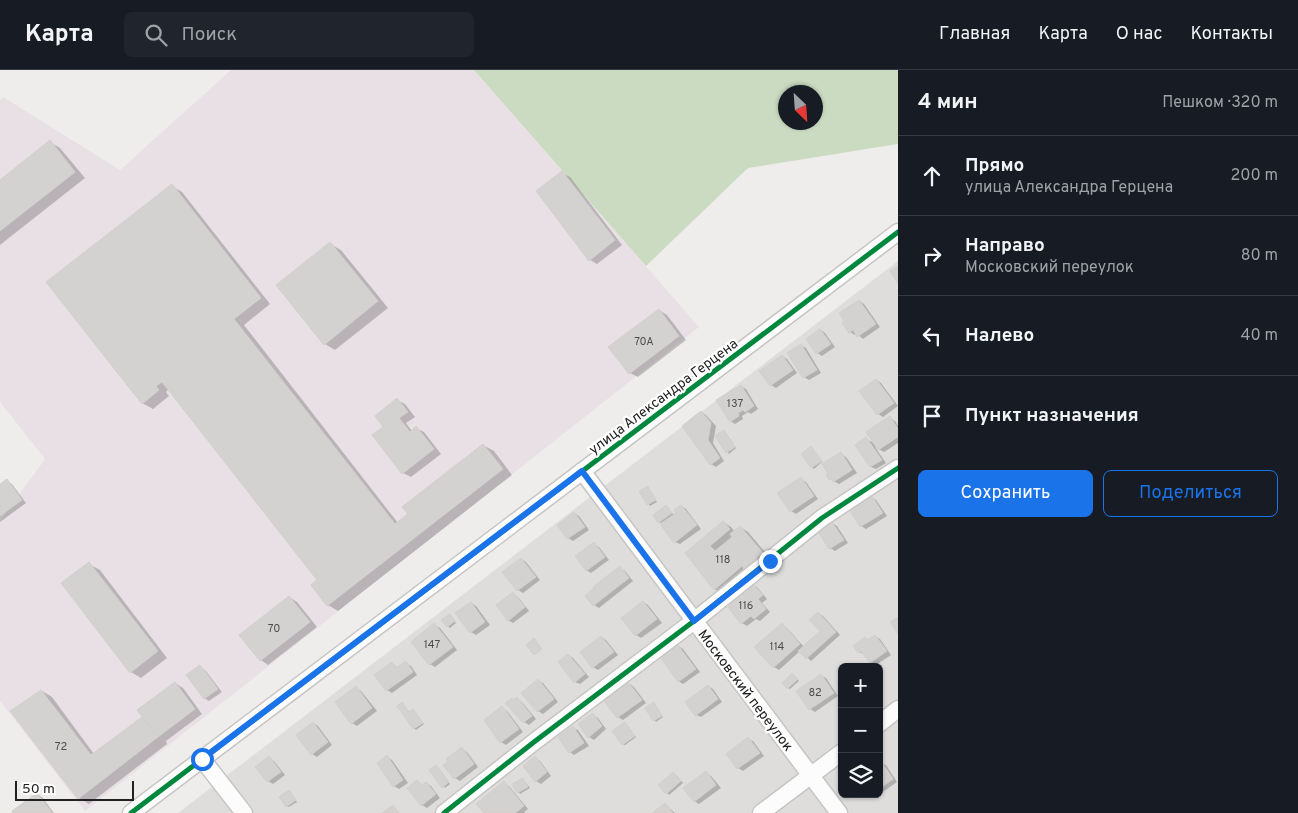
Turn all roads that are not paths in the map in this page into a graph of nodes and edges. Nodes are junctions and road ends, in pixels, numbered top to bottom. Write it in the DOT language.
graph roads {
  1 [pos="898,232"];
  2 [pos="898,468"];
  3 [pos="582,471"];
  4 [pos="694,621"];
  5 [pos="898,709"];
  6 [pos="883,721"];
  7 [pos="841,753"];
  8 [pos="202,759"];
  9 [pos="810,776"];
  10 [pos="131,813"];
  11 [pos="244,813"];
  12 [pos="444,813"];
  13 [pos="761,813"];
  14 [pos="839,813"];
  1 -- 3 [label="street, улица Александра Герцена"];
  2 -- 4 [label="street"];
  3 -- 4 [label="street, Московский переулок"];
  3 -- 8 [label="street, улица Александра Герцена"];
  4 -- 9 [label="street, Московский переулок"];
  4 -- 12 [label="street"];
  5 -- 6 [label="street"];
  7 -- 9 [label="street"];
  8 -- 10 [label="street, улица Александра Герцена"];
  8 -- 11 [label="street"];
  9 -- 13 [label="street"];
  9 -- 14 [label="street, Московский переулок"];
}
